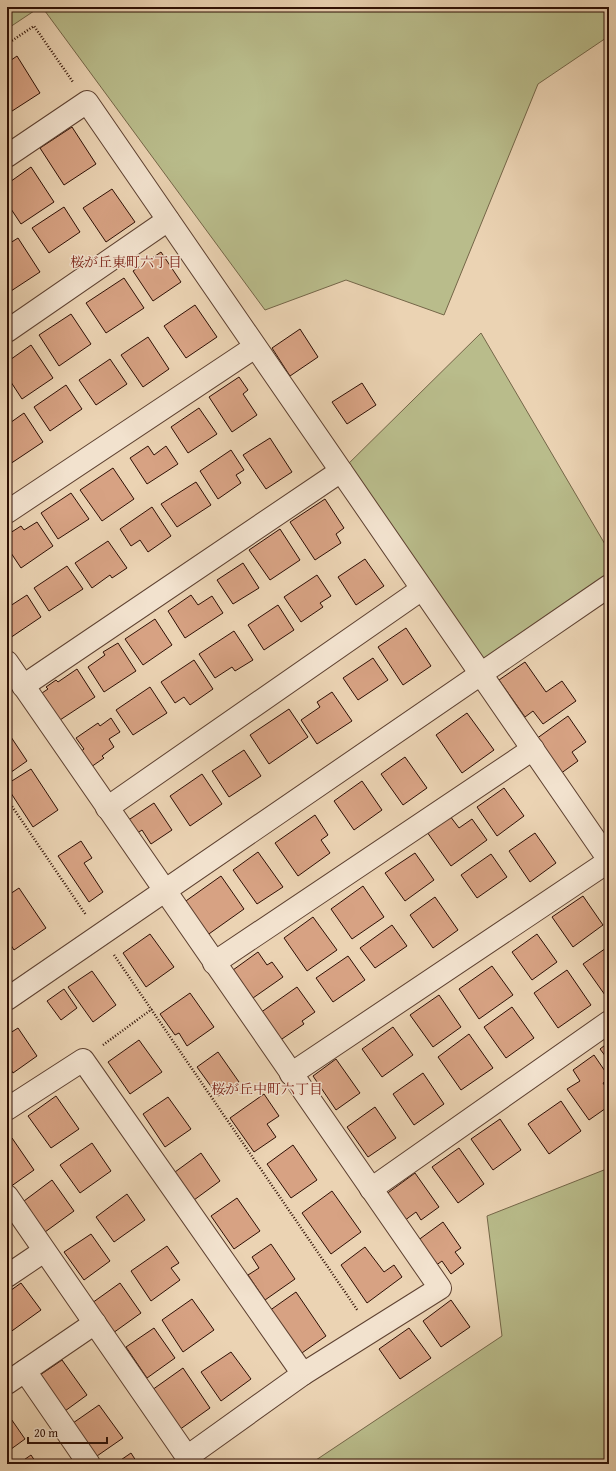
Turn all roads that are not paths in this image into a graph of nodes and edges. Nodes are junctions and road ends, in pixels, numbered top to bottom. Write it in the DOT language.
graph roads {
  1 [pos="7,156"];
  2 [pos="168,220"];
  3 [pos="7,331"];
  4 [pos="255,347"];
  5 [pos="341,471"];
  6 [pos="7,512"];
  7 [pos="609,586"];
  8 [pos="422,589"];
  9 [pos="7,662"];
  10 [pos="480,673"];
  11 [pos="24,686"];
  12 [pos="533,750"];
  13 [pos="107,808"];
  14 [pos="609,860"];
  15 [pos="164,891"];
  16 [pos="214,963"];
  17 [pos="7,999"];
  18 [pos="609,1022"];
  19 [pos="291,1074"];
  20 [pos="7,1109"];
  21 [pos="371,1189"];
  22 [pos="7,1196"];
  23 [pos="44,1251"];
  24 [pos="7,1276"];
  25 [pos="94,1323"];
  26 [pos="25,1371"];
  27 [pos="303,1374"];
  28 [pos="7,1383"];
  29 [pos="190,1460"];
  30 [pos="89,1464"];
  1 -- 2 [label="street"];
  2 -- 3 [label="street"];
  2 -- 4 [label="street"];
  4 -- 5 [label="street"];
  4 -- 6 [label="street"];
  5 -- 8 [label="street"];
  5 -- 11 [label="street"];
  7 -- 10 [label="street"];
  8 -- 10 [label="street"];
  8 -- 13 [label="street"];
  9 -- 11 [label="street"];
  10 -- 12 [label="street"];
  10 -- 15 [label="street"];
  11 -- 13 [label="street"];
  12 -- 14 [label="street"];
  12 -- 16 [label="street"];
  13 -- 15 [label="street"];
  14 -- 19 [label="street"];
  15 -- 16 [label="street"];
  15 -- 17 [label="street"];
  16 -- 19 [label="street"];
  18 -- 21 [label="street"];
  19 -- 21 [label="street"];
  20 -- 27 [label="street"];
  21 -- 27 [label="street"];
  22 -- 23 [label="street"];
  23 -- 24 [label="street"];
  23 -- 25 [label="street"];
  25 -- 26 [label="street"];
  25 -- 29 [label="street"];
  26 -- 28 [label="street"];
  26 -- 30 [label="street"];
  27 -- 29 [label="street"];
}
